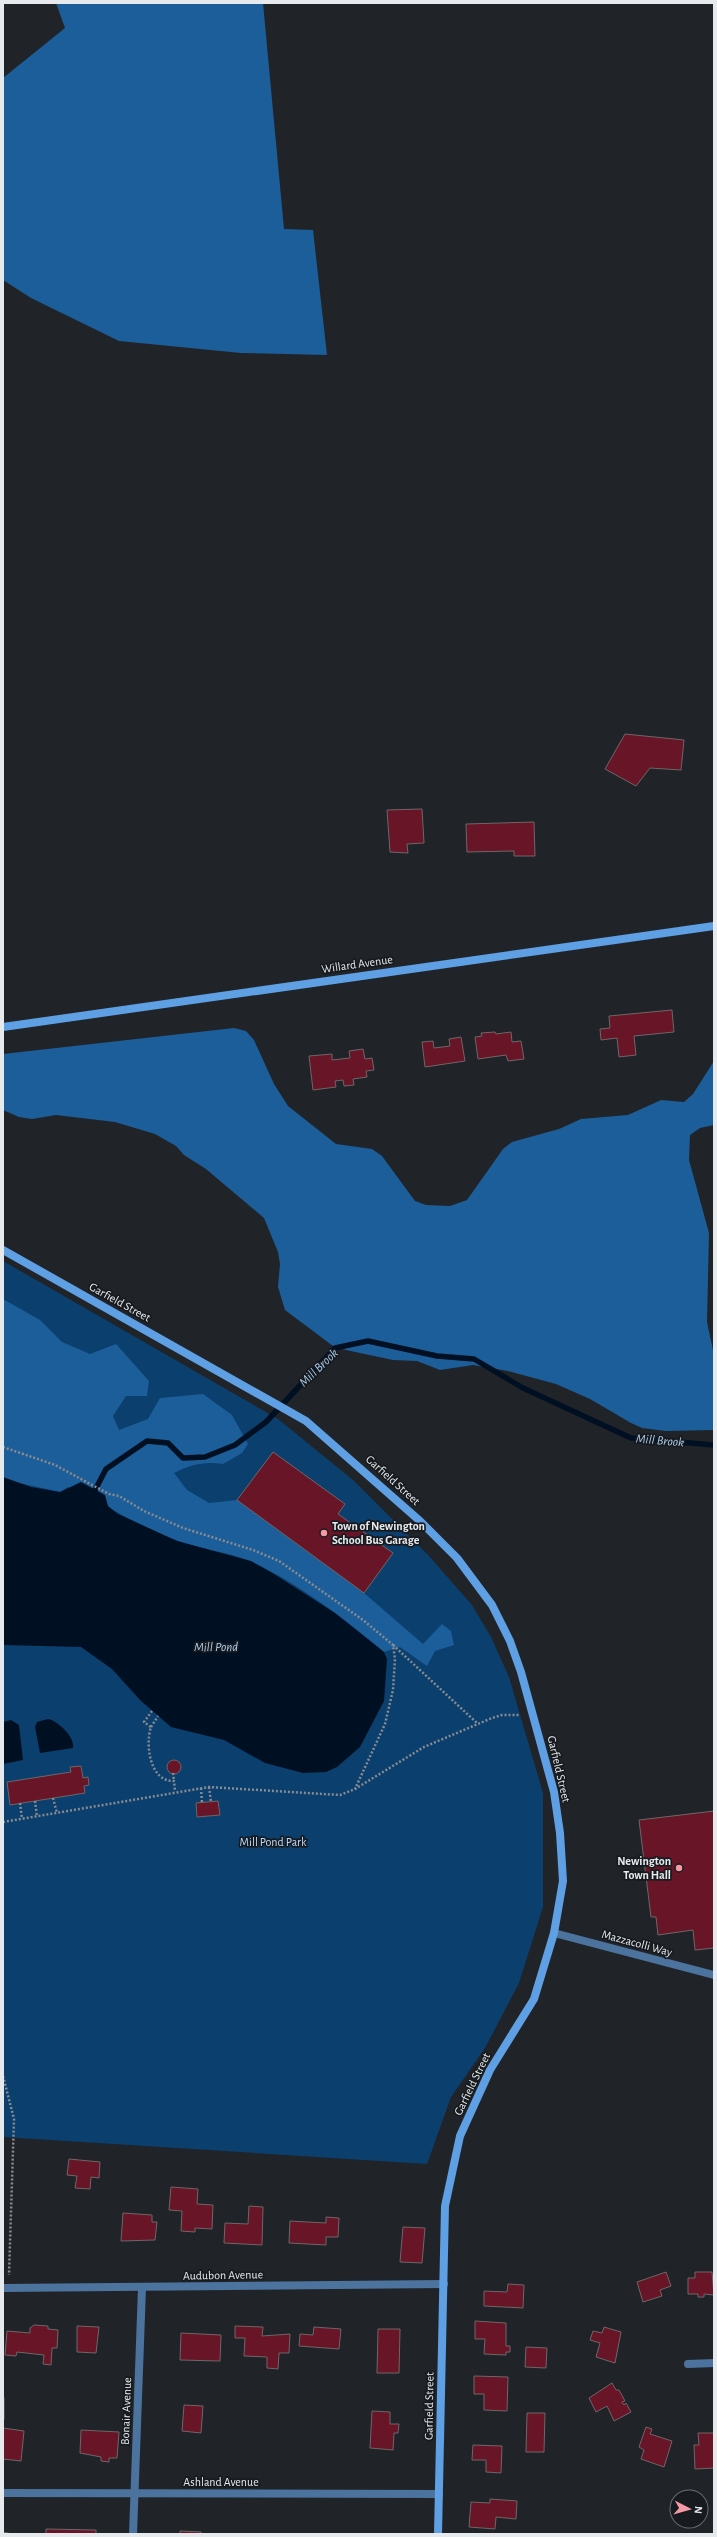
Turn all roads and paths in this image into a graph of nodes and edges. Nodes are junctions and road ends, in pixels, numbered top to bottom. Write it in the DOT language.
graph roads {
  1 [pos="714,926"];
  2 [pos="3,1027"];
  3 [pos="3,1250"];
  4 [pos="3,1447"];
  5 [pos="392,1645"];
  6 [pos="152,1711"];
  7 [pos="517,1715"];
  8 [pos="158,1716"];
  9 [pos="477,1724"];
  10 [pos="151,1727"];
  11 [pos="174,1773"];
  12 [pos="174,1781"];
  13 [pos="209,1787"];
  14 [pos="201,1788"];
  15 [pos="355,1789"];
  16 [pos="175,1792"];
  17 [pos="54,1798"];
  18 [pos="34,1801"];
  19 [pos="211,1802"];
  20 [pos="20,1803"];
  21 [pos="202,1803"];
  22 [pos="57,1813"];
  23 [pos="37,1817"];
  24 [pos="22,1819"];
  25 [pos="3,1822"];
  26 [pos="554,1933"];
  27 [pos="714,1975"];
  28 [pos="3,2076"];
  29 [pos="444,2284"];
  30 [pos="6,2288"];
  31 [pos="142,2288"];
  32 [pos="714,2363"];
  33 [pos="688,2364"];
  34 [pos="3,2493"];
  35 [pos="136,2494"];
  36 [pos="439,2494"];
  37 [pos="133,2534"];
  38 [pos="438,2534"];
  1 -- 2 [label="street, Willard Avenue"];
  3 -- 26 [label="street, Garfield Street"];
  4 -- 5 [label="path"];
  5 -- 9 [label="path"];
  5 -- 15 [label="path"];
  6 -- 10 [label="path"];
  7 -- 9 [label="path"];
  8 -- 10 [label="path"];
  9 -- 15 [label="path"];
  10 -- 12 [label="path"];
  11 -- 12 [label="path"];
  12 -- 16 [label="path"];
  13 -- 14 [label="path"];
  13 -- 15 [label="path"];
  13 -- 19 [label="path"];
  14 -- 16 [label="path"];
  14 -- 21 [label="path"];
  16 -- 22 [label="path"];
  17 -- 22 [label="path"];
  18 -- 23 [label="path"];
  20 -- 24 [label="path"];
  22 -- 23 [label="path"];
  23 -- 24 [label="path"];
  24 -- 25 [label="path"];
  26 -- 27 [label="street, Mazzacolli Way"];
  26 -- 29 [label="street, Garfield Street"];
  28 -- 30 [label="path"];
  29 -- 31 [label="street, Audubon Avenue"];
  29 -- 36 [label="street, Garfield Street"];
  30 -- 31 [label="street, Audubon Avenue"];
  31 -- 35 [label="street, Bonair Avenue"];
  32 -- 33 [label="street"];
  34 -- 35 [label="street, Ashland Avenue"];
  35 -- 36 [label="street, Ashland Avenue"];
  35 -- 37 [label="street, Bonair Avenue"];
  36 -- 38 [label="street, Garfield Street"];
}
